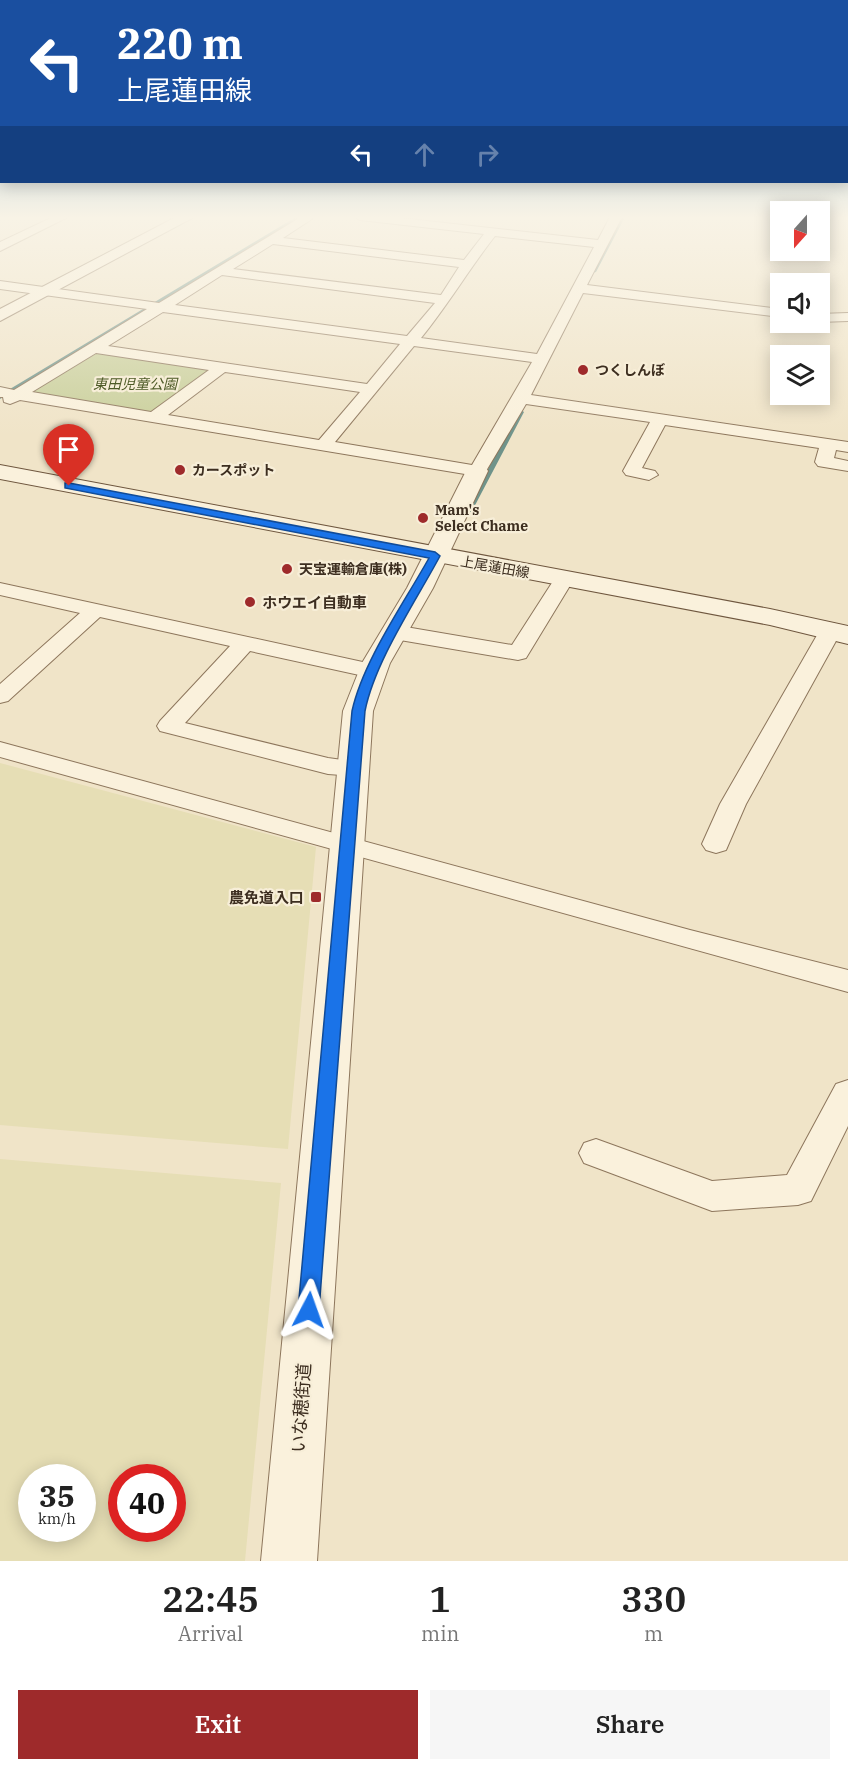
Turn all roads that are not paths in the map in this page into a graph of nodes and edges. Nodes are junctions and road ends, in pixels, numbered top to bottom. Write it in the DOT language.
graph roads {
  1 [pos="38,290"];
  2 [pos="190,290"];
  3 [pos="366,290"];
  4 [pos="451,290"];
  5 [pos="576,290"];
  6 [pos="592,290"];
  7 [pos="47,291"];
  8 [pos="445,300"];
  9 [pos="162,307"];
  10 [pos="770,312"];
  11 [pos="0,316"];
  12 [pos="848,317"];
  13 [pos="830,320"];
  14 [pos="411,341"];
  15 [pos="94,348"];
  16 [pos="540,359"];
  17 [pos="222,367"];
  18 [pos="371,389"];
  19 [pos="8,394"];
  20 [pos="521,398"];
  21 [pos="0,405"];
  22 [pos="153,418"];
  23 [pos="660,419"];
  24 [pos="830,444"];
  25 [pos="323,446"];
  26 [pos="848,447"];
  27 [pos="848,466"];
  28 [pos="477,471"];
  29 [pos="0,472"];
  30 [pos="649,475"];
  31 [pos="435,556"];
  32 [pos="564,579"];
  33 [pos="0,589"];
  34 [pos="96,610"];
  35 [pos="394,632"];
  36 [pos="839,632"];
  37 [pos="245,643"];
  38 [pos="372,670"];
  39 [pos="0,696"];
  40 [pos="0,749"];
  41 [pos="355,768"];
  42 [pos="716,844"];
  43 [pos="347,845"];
  44 [pos="848,981"];
  45 [pos="848,1093"];
  46 [pos="596,1153"];
  47 [pos="289,1561"];
  1 -- 7 [label="street"];
  2 -- 9 [label="street"];
  3 -- 8 [label="street"];
  4 -- 8 [label="street"];
  5 -- 16 [label="street"];
  6 -- 10 [label="street"];
  7 -- 9 [label="street"];
  7 -- 11 [label="street"];
  8 -- 14 [label="street"];
  9 -- 14 [label="street"];
  9 -- 15 [label="street"];
  12 -- 13 [label="street"];
  14 -- 16 [label="street"];
  14 -- 18 [label="street"];
  15 -- 17 [label="street"];
  15 -- 19 [label="street"];
  16 -- 20 [label="street"];
  17 -- 18 [label="street"];
  17 -- 22 [label="street"];
  18 -- 25 [label="street"];
  19 -- 21 [label="street"];
  19 -- 22 [label="street"];
  20 -- 23 [label="street"];
  20 -- 28 [label="street"];
  22 -- 25 [label="street"];
  23 -- 24 [label="street"];
  23 -- 30 [label="street"];
  24 -- 26 [label="street"];
  24 -- 27 [label="street"];
  25 -- 28 [label="street"];
  28 -- 31 [label="street, いな穂街道"];
  29 -- 31 [label="main road, 上尾蓮田線"];
  31 -- 32 [label="main road, 上尾蓮田線"];
  31 -- 35 [label="street, いな穂街道"];
  32 -- 35 [label="street"];
  32 -- 36 [label="main road, 上尾蓮田線"];
  33 -- 34 [label="street"];
  34 -- 37 [label="street"];
  34 -- 39 [label="street"];
  35 -- 38 [label="street, いな穂街道"];
  36 -- 42 [label="street"];
  37 -- 38 [label="street"];
  37 -- 41 [label="street"];
  38 -- 41 [label="street, いな穂街道"];
  40 -- 43 [label="street"];
  41 -- 43 [label="street, いな穂街道"];
  43 -- 44 [label="street"];
  43 -- 47 [label="street, いな穂街道"];
  45 -- 46 [label="street"];
}
